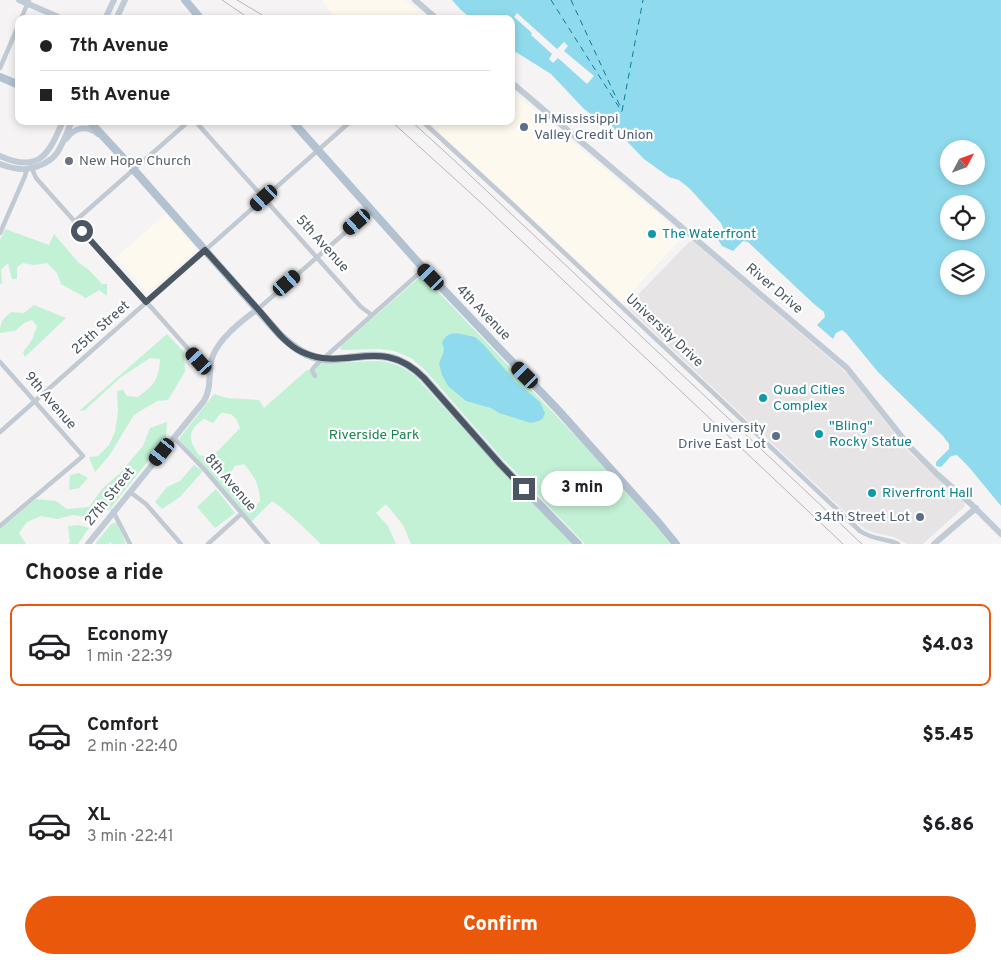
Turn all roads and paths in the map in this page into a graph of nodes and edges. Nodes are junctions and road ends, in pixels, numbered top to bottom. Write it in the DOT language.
graph roads {
  1 [pos="19,0"];
  2 [pos="114,0"];
  3 [pos="125,0"];
  4 [pos="185,0"];
  5 [pos="415,0"];
  6 [pos="28,2"];
  7 [pos="23,15"];
  8 [pos="55,15"];
  9 [pos="107,15"];
  10 [pos="118,15"];
  11 [pos="198,15"];
  12 [pos="432,15"];
  13 [pos="15,33"];
  14 [pos="0,68"];
  15 [pos="0,77"];
  16 [pos="15,83"];
  17 [pos="515,85"];
  18 [pos="60,125"];
  19 [pos="70,125"];
  20 [pos="93,125"];
  21 [pos="185,125"];
  22 [pos="199,125"];
  23 [pos="296,125"];
  24 [pos="346,125"];
  25 [pos="426,125"];
  26 [pos="116,150"];
  27 [pos="318,150"];
  28 [pos="56,155"];
  29 [pos="0,156"];
  30 [pos="30,162"];
  31 [pos="0,164"];
  32 [pos="30,169"];
  33 [pos="134,170"];
  34 [pos="264,198"];
  35 [pos="371,210"];
  36 [pos="74,222"];
  37 [pos="0,233"];
  38 [pos="205,250"];
  39 [pos="317,257"];
  40 [pos="424,269"];
  41 [pos="146,302"];
  42 [pos="258,309"];
  43 [pos="372,315"];
  44 [pos="324,359"];
  45 [pos="0,362"];
  46 [pos="211,366"];
  47 [pos="315,376"];
  48 [pos="35,402"];
  49 [pos="0,432"];
  50 [pos="174,438"];
  51 [pos="130,492"];
  52 [pos="976,508"];
  53 [pos="113,511"];
  54 [pos="241,514"];
  55 [pos="0,526"];
  56 [pos="1001,534"];
  57 [pos="88,544"];
  58 [pos="130,544"];
  59 [pos="181,544"];
  60 [pos="208,544"];
  61 [pos="268,544"];
  62 [pos="578,544"];
  63 [pos="676,544"];
  64 [pos="898,544"];
  65 [pos="934,544"];
  1 -- 6 [label="street"];
  2 -- 9 [label="street"];
  3 -- 10 [label="street"];
  4 -- 11 [label="main road"];
  5 -- 12 [label="street"];
  6 -- 7 [label="street"];
  6 -- 8 [label="street"];
  13 -- 14 [label="street"];
  15 -- 16 [label="main road"];
  17 -- 52 [label="street, River Drive"];
  18 -- 30 [label="street"];
  19 -- 28 [label="street"];
  20 -- 26 [label="main road"];
  21 -- 33 [label="street"];
  22 -- 34 [label="street, 5th Avenue"];
  23 -- 27 [label="main road, 4th Avenue"];
  24 -- 27 [label="street, 25th Street"];
  25 -- 64 [label="street, University Drive"];
  26 -- 28 [label="street"];
  26 -- 33 [label="main road"];
  27 -- 34 [label="street, 25th Street"];
  27 -- 35 [label="main road, 4th Avenue"];
  28 -- 32 [label="street"];
  29 -- 30 [label="street"];
  30 -- 32 [label="street"];
  31 -- 32 [label="street"];
  32 -- 36 [label="street"];
  32 -- 37 [label="street"];
  33 -- 36 [label="street"];
  33 -- 38 [label="main road"];
  34 -- 38 [label="street, 25th Street"];
  34 -- 39 [label="street, 5th Avenue"];
  35 -- 39 [label="street"];
  35 -- 40 [label="main road, 4th Avenue"];
  36 -- 41 [label="street"];
  38 -- 41 [label="street, 25th Street"];
  38 -- 42 [label="main road"];
  39 -- 42 [label="street"];
  39 -- 43 [label="street, 5th Avenue"];
  40 -- 43 [label="street"];
  40 -- 63 [label="main road, 4th Avenue"];
  41 -- 46 [label="street"];
  41 -- 48 [label="street, 25th Street"];
  42 -- 44 [label="main road"];
  42 -- 46 [label="street, 27th Street"];
  43 -- 44 [label="street"];
  44 -- 47 [label="street"];
  44 -- 62 [label="main road"];
  45 -- 48 [label="street, 9th Avenue"];
  46 -- 50 [label="street, 27th Street"];
  48 -- 49 [label="street, 25th Street"];
  48 -- 55 [label="street, 9th Avenue"];
  50 -- 51 [label="street, 27th Street"];
  50 -- 54 [label="street, 8th Avenue"];
  51 -- 53 [label="street, 27th Street"];
  51 -- 59 [label="street"];
  52 -- 56 [label="street, River Drive"];
  52 -- 65 [label="street"];
  53 -- 57 [label="street, 27th Street"];
  53 -- 58 [label="street"];
  54 -- 60 [label="street"];
  54 -- 61 [label="street, 8th Avenue"];
}
